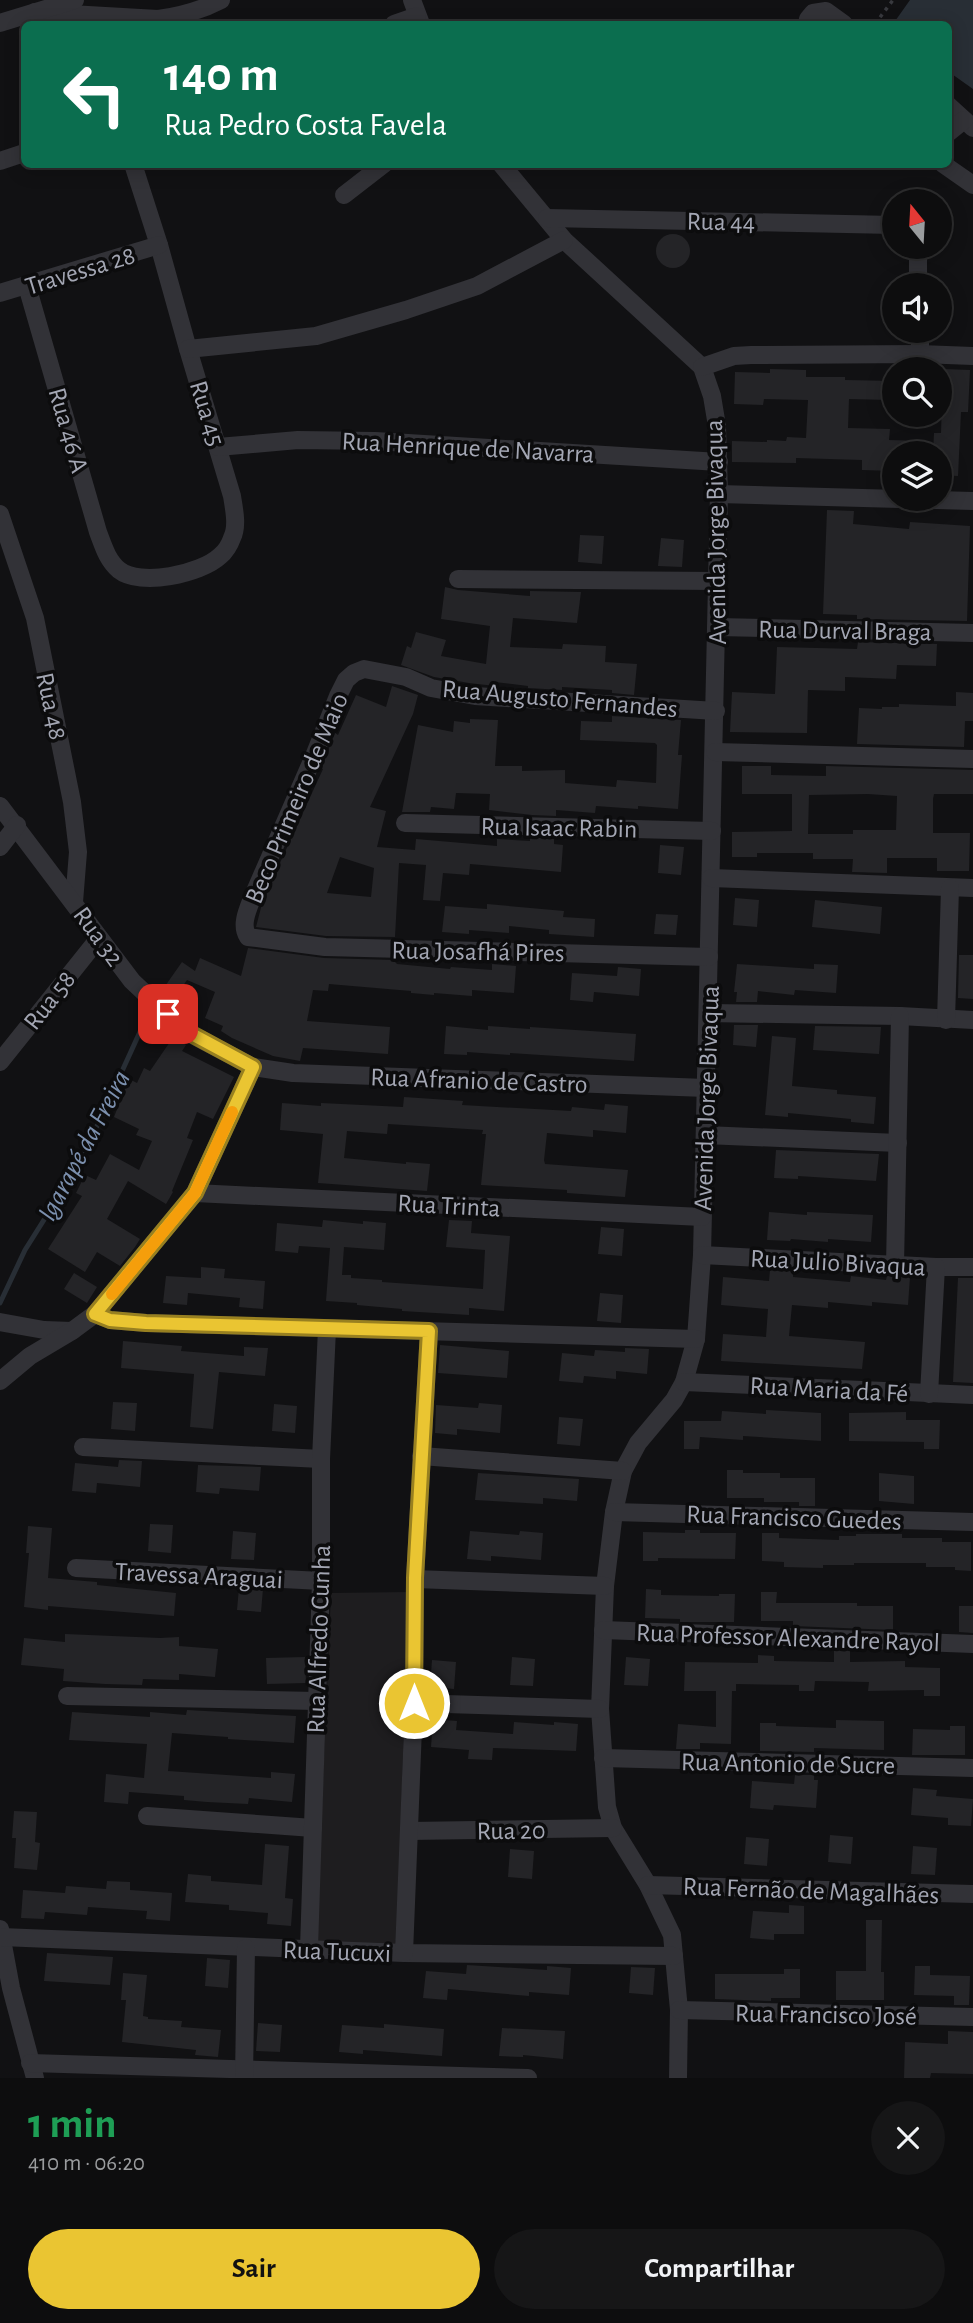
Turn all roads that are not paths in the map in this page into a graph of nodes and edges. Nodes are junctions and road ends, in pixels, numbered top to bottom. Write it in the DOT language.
graph roads {
  1 [pos="75,0"];
  2 [pos="221,0"];
  3 [pos="35,12"];
  4 [pos="417,14"];
  5 [pos="401,21"];
  6 [pos="808,21"];
  7 [pos="840,21"];
  8 [pos="0,23"];
  9 [pos="952,109"];
  10 [pos="968,124"];
  11 [pos="952,131"];
  12 [pos="21,154"];
  13 [pos="1,158"];
  14 [pos="134,168"];
  15 [pos="379,168"];
  16 [pos="505,168"];
  17 [pos="949,168"];
  18 [pos="973,185"];
  19 [pos="344,195"];
  20 [pos="547,218"];
  21 [pos="882,225"];
  22 [pos="564,240"];
  23 [pos="159,245"];
  24 [pos="27,286"];
  25 [pos="0,293"];
  26 [pos="920,343"];
  27 [pos="188,349"];
  28 [pos="920,354"];
  29 [pos="973,356"];
  30 [pos="702,367"];
  31 [pos="218,447"];
  32 [pos="719,462"];
  33 [pos="719,494"];
  34 [pos="973,501"];
  35 [pos="0,514"];
  36 [pos="118,570"];
  37 [pos="458,579"];
  38 [pos="719,581"];
  39 [pos="717,627"];
  40 [pos="973,633"];
  41 [pos="406,677"];
  42 [pos="716,711"];
  43 [pos="715,752"];
  44 [pos="973,759"];
  45 [pos="0,806"];
  46 [pos="405,823"];
  47 [pos="17,825"];
  48 [pos="712,831"];
  49 [pos="0,846"];
  50 [pos="711,878"];
  51 [pos="950,888"];
  52 [pos="973,888"];
  53 [pos="74,902"];
  54 [pos="99,937"];
  55 [pos="248,937"];
  56 [pos="709,957"];
  57 [pos="708,1013"];
  58 [pos="900,1016"];
  59 [pos="946,1020"];
  60 [pos="973,1020"];
  61 [pos="0,1062"];
  62 [pos="253,1067"];
  63 [pos="706,1088"];
  64 [pos="705,1135"];
  65 [pos="898,1143"];
  66 [pos="195,1193"];
  67 [pos="702,1217"];
  68 [pos="702,1255"];
  69 [pos="895,1265"];
  70 [pos="936,1267"];
  71 [pos="973,1267"];
  72 [pos="95,1314"];
  73 [pos="2,1323"];
  74 [pos="327,1329"];
  75 [pos="72,1331"];
  76 [pos="429,1331"];
  77 [pos="696,1339"];
  78 [pos="0,1381"];
  79 [pos="684,1382"];
  80 [pos="929,1394"];
  81 [pos="973,1395"];
  82 [pos="83,1447"];
  83 [pos="421,1456"];
  84 [pos="321,1459"];
  85 [pos="623,1471"];
  86 [pos="614,1512"];
  87 [pos="973,1522"];
  88 [pos="76,1568"];
  89 [pos="415,1578"];
  90 [pos="321,1581"];
  91 [pos="605,1586"];
  92 [pos="603,1630"];
  93 [pos="973,1644"];
  94 [pos="67,1696"];
  95 [pos="317,1701"];
  96 [pos="414,1703"];
  97 [pos="600,1709"];
  98 [pos="603,1758"];
  99 [pos="973,1768"];
  100 [pos="147,1816"];
  101 [pos="313,1828"];
  102 [pos="613,1828"];
  103 [pos="408,1832"];
  104 [pos="648,1885"];
  105 [pos="973,1894"];
  106 [pos="0,1929"];
  107 [pos="1,1937"];
  108 [pos="246,1948"];
  109 [pos="309,1948"];
  110 [pos="404,1953"];
  111 [pos="674,1956"];
  112 [pos="679,2010"];
  113 [pos="973,2017"];
  114 [pos="32,2070"];
  115 [pos="244,2074"];
  116 [pos="528,2078"];
  117 [pos="678,2078"];
  1 -- 3 [label="street"];
  2 -- 3 [label="street"];
  3 -- 8 [label="street"];
  4 -- 5 [label="street"];
  6 -- 7 [label="street"];
  9 -- 10 [label="street"];
  10 -- 11 [label="street"];
  12 -- 13 [label="street"];
  14 -- 23 [label="street, Rua 45"];
  15 -- 19 [label="street"];
  16 -- 20 [label="street, Avenida Jorge Bivaqua"];
  17 -- 18 [label="street"];
  20 -- 21 [label="street, Rua 44"];
  20 -- 22 [label="street, Avenida Jorge Bivaqua"];
  22 -- 27 [label="street"];
  22 -- 30 [label="street, Avenida Jorge Bivaqua"];
  23 -- 24 [label="street, Travessa 28"];
  23 -- 27 [label="street, Rua 45"];
  24 -- 25 [label="street, Travessa 28"];
  24 -- 36 [label="street, Rua 46 A"];
  26 -- 28 [label="street"];
  27 -- 31 [label="street, Rua 45"];
  28 -- 29 [label="street"];
  28 -- 30 [label="street"];
  30 -- 32 [label="street, Avenida Jorge Bivaqua"];
  31 -- 32 [label="street, Rua Henrique de Navarra"];
  31 -- 36 [label="street, Rua 45"];
  32 -- 33 [label="street, Avenida Jorge Bivaqua"];
  33 -- 34 [label="street"];
  33 -- 38 [label="street, Avenida Jorge Bivaqua"];
  35 -- 53 [label="street, Rua 48"];
  37 -- 38 [label="street"];
  38 -- 39 [label="street, Avenida Jorge Bivaqua"];
  39 -- 40 [label="street, Rua Durval Braga"];
  39 -- 42 [label="street, Avenida Jorge Bivaqua"];
  41 -- 42 [label="street, Rua Augusto Fernandes"];
  41 -- 55 [label="street, Beco Primeiro de Maio"];
  42 -- 43 [label="street, Avenida Jorge Bivaqua"];
  43 -- 44 [label="street"];
  43 -- 48 [label="street, Avenida Jorge Bivaqua"];
  45 -- 47 [label="street, Rua 32"];
  46 -- 48 [label="street, Rua Isaac Rabin"];
  47 -- 49 [label="street"];
  47 -- 53 [label="street, Rua 32"];
  48 -- 50 [label="street, Avenida Jorge Bivaqua"];
  50 -- 51 [label="street"];
  50 -- 56 [label="street, Avenida Jorge Bivaqua"];
  51 -- 52 [label="street"];
  51 -- 59 [label="street"];
  53 -- 54 [label="street, Rua 32"];
  54 -- 61 [label="street, Rua 58"];
  54 -- 62 [label="street, Rua 32"];
  55 -- 56 [label="street, Rua Josafhá Pires"];
  56 -- 57 [label="street, Avenida Jorge Bivaqua"];
  57 -- 58 [label="street"];
  57 -- 63 [label="street, Avenida Jorge Bivaqua"];
  58 -- 59 [label="street"];
  58 -- 65 [label="street"];
  59 -- 60 [label="street"];
  62 -- 63 [label="street, Rua Afranio de Castro"];
  62 -- 66 [label="street"];
  63 -- 64 [label="street, Avenida Jorge Bivaqua"];
  64 -- 65 [label="street"];
  64 -- 67 [label="street, Avenida Jorge Bivaqua"];
  65 -- 69 [label="street"];
  66 -- 67 [label="street, Rua Trinta"];
  66 -- 72 [label="street"];
  67 -- 68 [label="street, Avenida Jorge Bivaqua"];
  68 -- 69 [label="street, Rua Julio Bivaqua"];
  68 -- 77 [label="street, Avenida Jorge Bivaqua"];
  69 -- 70 [label="street, Rua Julio Bivaqua"];
  70 -- 71 [label="street, Rua Julio Bivaqua"];
  70 -- 80 [label="street"];
  72 -- 74 [label="street"];
  72 -- 75 [label="street"];
  73 -- 75 [label="street"];
  74 -- 76 [label="street"];
  74 -- 84 [label="street, Rua Alfredo Cunha"];
  75 -- 78 [label="street"];
  76 -- 77 [label="street"];
  76 -- 83 [label="street"];
  77 -- 79 [label="street, Avenida Jorge Bivaqua"];
  79 -- 80 [label="street, Rua Maria da Fé"];
  79 -- 85 [label="street, Avenida Jorge Bivaqua"];
  80 -- 81 [label="street, Rua Maria da Fé"];
  82 -- 84 [label="street"];
  83 -- 85 [label="street"];
  83 -- 89 [label="street"];
  84 -- 90 [label="street, Rua Alfredo Cunha"];
  85 -- 86 [label="street, Avenida Jorge Bivaqua"];
  86 -- 87 [label="street, Rua Francisco Guedes"];
  86 -- 91 [label="street, Avenida Jorge Bivaqua"];
  88 -- 90 [label="street, Travessa Araguai"];
  89 -- 91 [label="street"];
  89 -- 96 [label="street"];
  90 -- 95 [label="street, Rua Alfredo Cunha"];
  91 -- 92 [label="street, Avenida Jorge Bivaqua"];
  92 -- 93 [label="street, Rua Professor Alexandre Rayol"];
  92 -- 97 [label="street, Avenida Jorge Bivaqua"];
  94 -- 95 [label="street"];
  95 -- 101 [label="street, Rua Alfredo Cunha"];
  96 -- 97 [label="street"];
  96 -- 103 [label="street"];
  97 -- 98 [label="street, Avenida Jorge Bivaqua"];
  98 -- 99 [label="street, Rua Antonio de Sucre"];
  98 -- 102 [label="street, Avenida Jorge Bivaqua"];
  100 -- 101 [label="street"];
  101 -- 109 [label="street, Rua Alfredo Cunha"];
  102 -- 103 [label="street, Rua 20"];
  102 -- 104 [label="street, Avenida Jorge Bivaqua"];
  103 -- 110 [label="street"];
  104 -- 105 [label="street, Rua Fernão de Magalhães"];
  104 -- 111 [label="street, Avenida Jorge Bivaqua"];
  106 -- 107 [label="street"];
  107 -- 108 [label="street, Rua Tucuxi"];
  107 -- 114 [label="street"];
  108 -- 109 [label="street, Rua Tucuxi"];
  108 -- 115 [label="street"];
  109 -- 110 [label="street, Rua Tucuxi"];
  110 -- 111 [label="street, Rua Tucuxi"];
  111 -- 112 [label="street, Avenida Jorge Bivaqua"];
  112 -- 113 [label="street, Rua Francisco José"];
  112 -- 117 [label="street, Avenida Jorge Bivaqua"];
  114 -- 115 [label="street"];
  115 -- 116 [label="street"];
}
